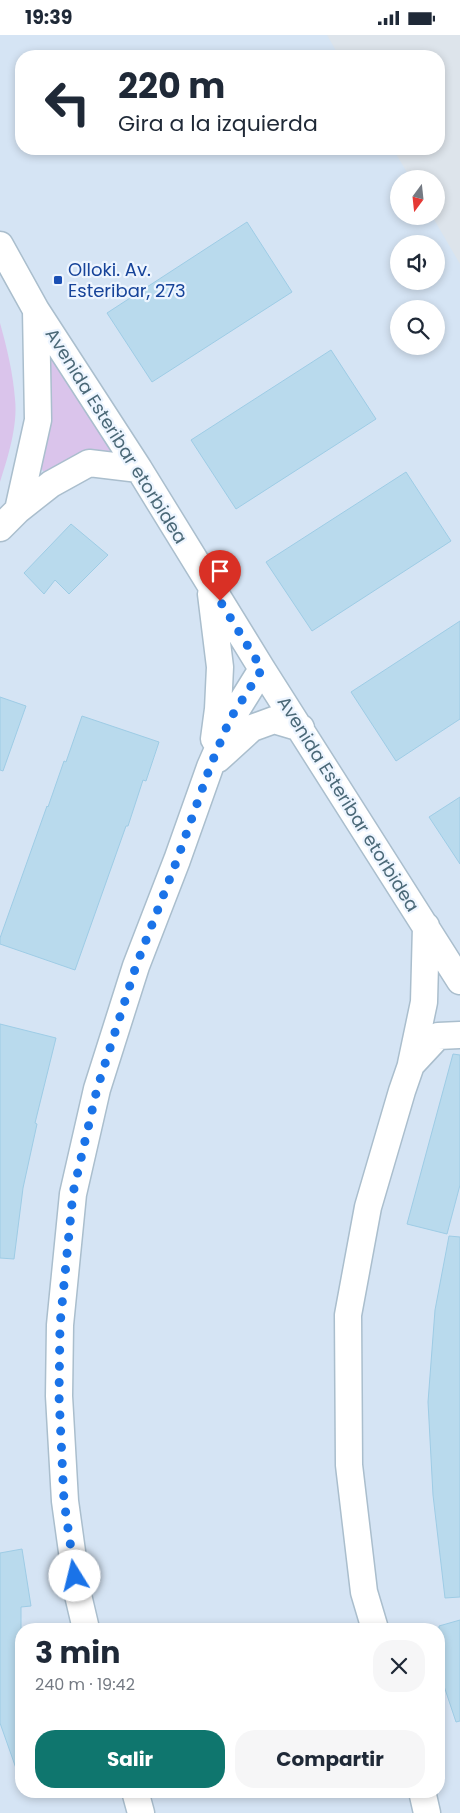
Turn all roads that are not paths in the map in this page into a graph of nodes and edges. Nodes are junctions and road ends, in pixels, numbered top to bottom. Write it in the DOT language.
graph roads {
  1 [pos="0,245"];
  2 [pos="36,310"];
  3 [pos="139,469"];
  4 [pos="9,519"];
  5 [pos="210,584"];
  6 [pos="262,669"];
  7 [pos="301,728"];
  8 [pos="210,767"];
  9 [pos="426,927"];
  10 [pos="460,981"];
  11 [pos="460,1035"];
  12 [pos="411,1065"];
  13 [pos="85,1623"];
  14 [pos="373,1623"];
  15 [pos="137,1798"];
  16 [pos="424,1798"];
  17 [pos="141,1813"];
  18 [pos="427,1813"];
  1 -- 2 [label="street, Avenida Esteribar etorbidea"];
  2 -- 3 [label="street, Avenida Esteribar etorbidea"];
  2 -- 4 [label="street"];
  3 -- 4 [label="street"];
  3 -- 5 [label="street, Avenida Esteribar etorbidea"];
  5 -- 6 [label="street, Avenida Esteribar etorbidea"];
  5 -- 8 [label="street"];
  6 -- 7 [label="street, Avenida Esteribar etorbidea"];
  6 -- 8 [label="street"];
  7 -- 8 [label="street"];
  7 -- 9 [label="street, Avenida Esteribar etorbidea"];
  8 -- 13 [label="street"];
  9 -- 10 [label="street, Avenida Esteribar etorbidea"];
  9 -- 12 [label="street"];
  11 -- 12 [label="street"];
  12 -- 14 [label="street"];
  15 -- 17 [label="street"];
  16 -- 18 [label="street"];
}
